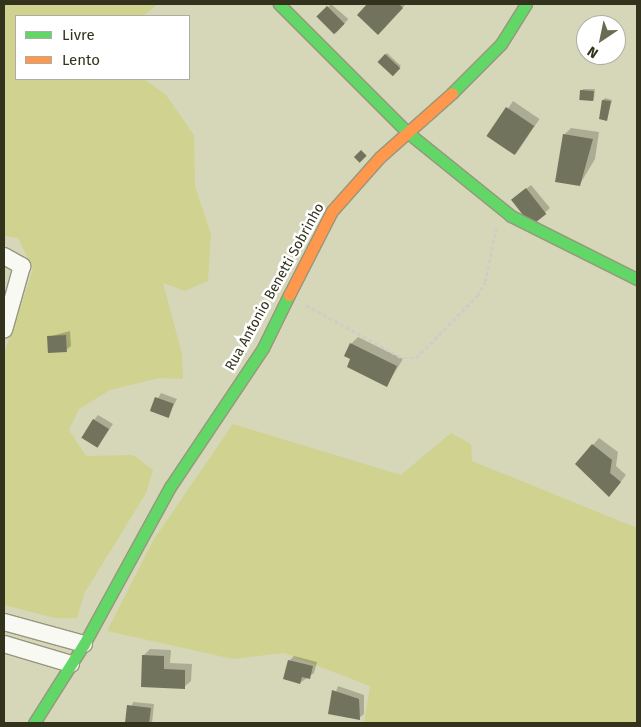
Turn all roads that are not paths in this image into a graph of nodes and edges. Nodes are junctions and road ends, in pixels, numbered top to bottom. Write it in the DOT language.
graph roads {
  1 [pos="279,4"];
  2 [pos="526,4"];
  3 [pos="407,132"];
  4 [pos="4,256"];
  5 [pos="637,279"];
  6 [pos="4,330"];
  7 [pos="4,622"];
  8 [pos="4,644"];
  9 [pos="84,644"];
  10 [pos="71,664"];
  11 [pos="34,723"];
  1 -- 3 [label="main road"];
  2 -- 3 [label="main road, Rua Antonio Benetti Sobrinho"];
  3 -- 5 [label="main road"];
  3 -- 9 [label="main road, Rua Antonio Benetti Sobrinho"];
  4 -- 6 [label="street"];
  7 -- 9 [label="street"];
  8 -- 10 [label="street"];
  9 -- 10 [label="main road, Rua Antonio Benetti Sobrinho"];
  10 -- 11 [label="main road, Rua Antonio Benetti Sobrinho"];
}
